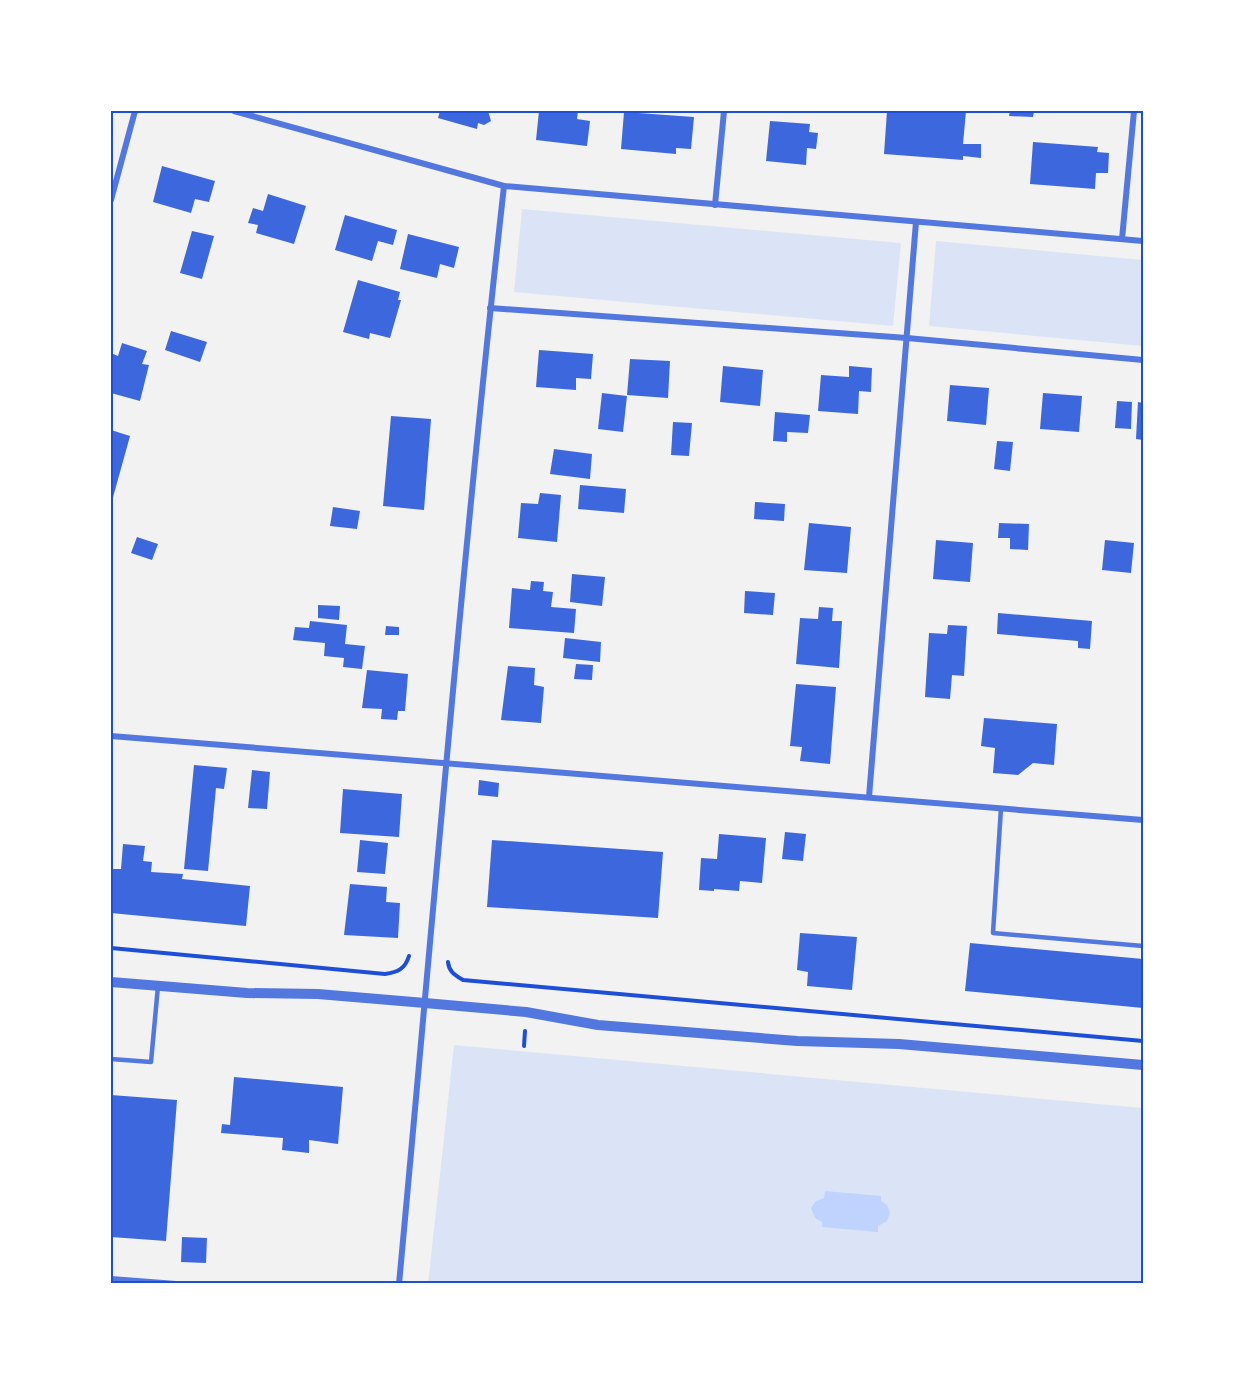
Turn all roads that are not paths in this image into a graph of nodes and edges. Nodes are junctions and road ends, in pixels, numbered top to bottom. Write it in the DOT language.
graph roads {
  1 [pos="135,111"];
  2 [pos="234,111"];
  3 [pos="724,111"];
  4 [pos="1134,111"];
  5 [pos="504,186"];
  6 [pos="111,200"];
  7 [pos="715,205"];
  8 [pos="916,222"];
  9 [pos="1122,239"];
  10 [pos="1143,241"];
  11 [pos="490,308"];
  12 [pos="907,338"];
  13 [pos="1143,360"];
  14 [pos="111,736"];
  15 [pos="446,763"];
  16 [pos="869,797"];
  17 [pos="1001,808"];
  18 [pos="1143,820"];
  19 [pos="1143,946"];
  20 [pos="111,982"];
  21 [pos="159,987"];
  22 [pos="425,1003"];
  23 [pos="111,1059"];
  24 [pos="1143,1065"];
  25 [pos="111,1279"];
  26 [pos="176,1284"];
  27 [pos="399,1284"];
  1 -- 6 [label="street"];
  2 -- 5 [label="street"];
  3 -- 7 [label="street"];
  4 -- 9 [label="street"];
  5 -- 7 [label="street"];
  5 -- 11 [label="street"];
  7 -- 8 [label="street"];
  8 -- 9 [label="street"];
  8 -- 12 [label="street"];
  9 -- 10 [label="street"];
  11 -- 12 [label="street"];
  11 -- 15 [label="street"];
  12 -- 13 [label="street"];
  12 -- 16 [label="street"];
  14 -- 15 [label="street"];
  15 -- 16 [label="street"];
  15 -- 22 [label="street"];
  16 -- 17 [label="street"];
  17 -- 18 [label="street"];
  17 -- 19 [label="lane"];
  20 -- 21 [label="street"];
  21 -- 22 [label="street"];
  21 -- 23 [label="lane"];
  22 -- 24 [label="street"];
  22 -- 27 [label="street"];
  25 -- 26 [label="street"];
}
